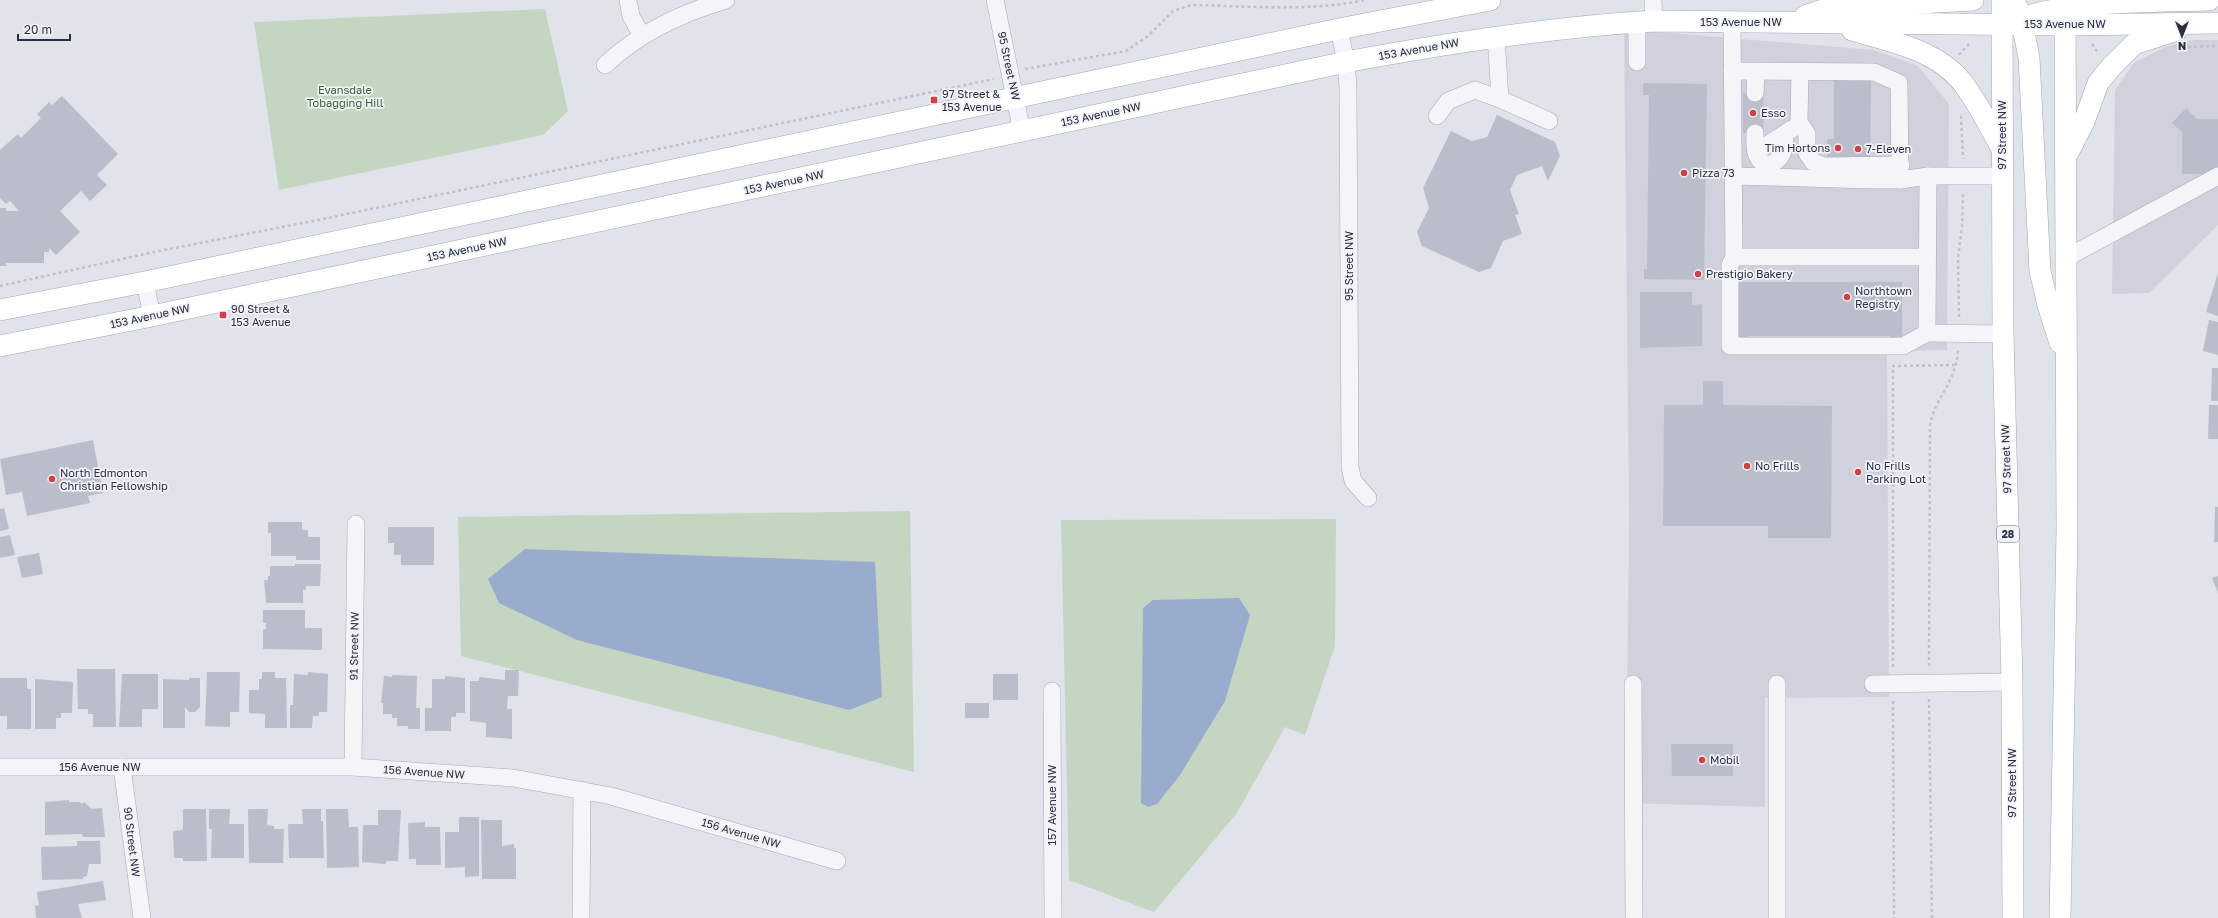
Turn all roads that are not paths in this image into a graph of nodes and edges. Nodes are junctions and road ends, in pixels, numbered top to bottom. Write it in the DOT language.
graph roads {
  1 [pos="628,0"];
  2 [pos="726,0"];
  3 [pos="995,0"];
  4 [pos="1490,0"];
  5 [pos="1654,0"];
  6 [pos="1972,0"];
  7 [pos="2002,0"];
  8 [pos="2209,0"];
  9 [pos="2057,8"];
  10 [pos="2015,16"];
  11 [pos="1645,22"];
  12 [pos="1732,22"];
  13 [pos="1783,23"];
  14 [pos="1828,23"];
  15 [pos="2208,23"];
  16 [pos="1339,29"];
  17 [pos="642,36"];
  18 [pos="1496,36"];
  19 [pos="1346,62"];
  20 [pos="1637,62"];
  21 [pos="605,65"];
  22 [pos="1732,71"];
  23 [pos="1756,72"];
  24 [pos="1800,72"];
  25 [pos="1755,93"];
  26 [pos="1015,97"];
  27 [pos="1500,99"];
  28 [pos="1437,116"];
  29 [pos="1549,121"];
  30 [pos="1799,122"];
  31 [pos="1022,132"];
  32 [pos="1755,133"];
  33 [pos="2002,150"];
  34 [pos="2066,157"];
  35 [pos="1901,173"];
  36 [pos="1733,176"];
  37 [pos="1928,176"];
  38 [pos="2002,176"];
  39 [pos="2218,176"];
  40 [pos="1734,257"];
  41 [pos="1927,257"];
  42 [pos="2066,258"];
  43 [pos="145,282"];
  44 [pos="0,310"];
  45 [pos="152,316"];
  46 [pos="1927,333"];
  47 [pos="2003,334"];
  48 [pos="0,346"];
  49 [pos="2066,360"];
  50 [pos="1368,498"];
  51 [pos="356,524"];
  52 [pos="2012,682"];
  53 [pos="1632,684"];
  54 [pos="1777,684"];
  55 [pos="1872,684"];
  56 [pos="1052,691"];
  57 [pos="0,767"];
  58 [pos="122,767"];
  59 [pos="353,768"];
  60 [pos="582,790"];
  61 [pos="837,861"];
  62 [pos="142,918"];
  63 [pos="581,918"];
  64 [pos="1053,918"];
  65 [pos="1634,918"];
  66 [pos="1777,918"];
  67 [pos="2013,918"];
  68 [pos="2060,918"];
  1 -- 17 [label="street"];
  2 -- 17 [label="street"];
  3 -- 26 [label="street, 95 Street NW"];
  4 -- 16 [label="main road"];
  5 -- 11 [label="street"];
  6 -- 13 [label="main road"];
  7 -- 10 [label="main road, 97 Street NW"];
  8 -- 9 [label="main road"];
  9 -- 10 [label="main road, 153 Avenue NW"];
  9 -- 15 [label="main road, 153 Avenue NW"];
  9 -- 34 [label="main road"];
  10 -- 14 [label="main road, 153 Avenue NW"];
  10 -- 33 [label="main road, 97 Street NW"];
  10 -- 49 [label="main road"];
  11 -- 12 [label="main road, 153 Avenue NW"];
  11 -- 18 [label="main road, 153 Avenue NW"];
  11 -- 20 [label="street"];
  12 -- 13 [label="main road, 153 Avenue NW"];
  12 -- 22 [label="street"];
  13 -- 14 [label="main road, 153 Avenue NW"];
  14 -- 33 [label="main road"];
  15 -- 34 [label="main road"];
  16 -- 19 [label="street, 95 Street NW"];
  16 -- 26 [label="main road"];
  17 -- 21 [label="street"];
  18 -- 19 [label="main road, 153 Avenue NW"];
  18 -- 27 [label="street"];
  19 -- 31 [label="main road, 153 Avenue NW"];
  19 -- 50 [label="street, 95 Street NW"];
  22 -- 23 [label="street"];
  22 -- 36 [label="street"];
  23 -- 24 [label="street"];
  23 -- 25 [label="street"];
  24 -- 30 [label="street"];
  24 -- 35 [label="street"];
  26 -- 31 [label="street, 95 Street NW"];
  26 -- 43 [label="main road"];
  27 -- 28 [label="street"];
  27 -- 29 [label="street"];
  30 -- 32 [label="street"];
  30 -- 35 [label="street"];
  31 -- 45 [label="main road, 153 Avenue NW"];
  33 -- 38 [label="main road, 97 Street NW / 28"];
  34 -- 42 [label="main road"];
  35 -- 36 [label="street"];
  35 -- 37 [label="street"];
  36 -- 40 [label="street"];
  37 -- 38 [label="street"];
  37 -- 41 [label="street"];
  38 -- 47 [label="main road, 97 Street NW / 28"];
  39 -- 42 [label="street"];
  40 -- 41 [label="street"];
  40 -- 46 [label="street"];
  41 -- 46 [label="street"];
  42 -- 49 [label="main road"];
  43 -- 44 [label="main road"];
  43 -- 45 [label="street"];
  45 -- 48 [label="main road, 153 Avenue NW"];
  46 -- 47 [label="street"];
  47 -- 52 [label="main road, 97 Street NW / 28"];
  49 -- 68 [label="main road"];
  51 -- 59 [label="street, 91 Street NW"];
  52 -- 55 [label="street"];
  52 -- 67 [label="main road, 97 Street NW / 28"];
  53 -- 65 [label="street"];
  54 -- 66 [label="street"];
  56 -- 64 [label="street, 157 Avenue NW"];
  57 -- 58 [label="street, 156 Avenue NW"];
  58 -- 59 [label="street, 156 Avenue NW"];
  58 -- 62 [label="street, 90 Street NW"];
  59 -- 60 [label="street, 156 Avenue NW"];
  60 -- 61 [label="street, 156 Avenue NW"];
  60 -- 63 [label="street"];
}
